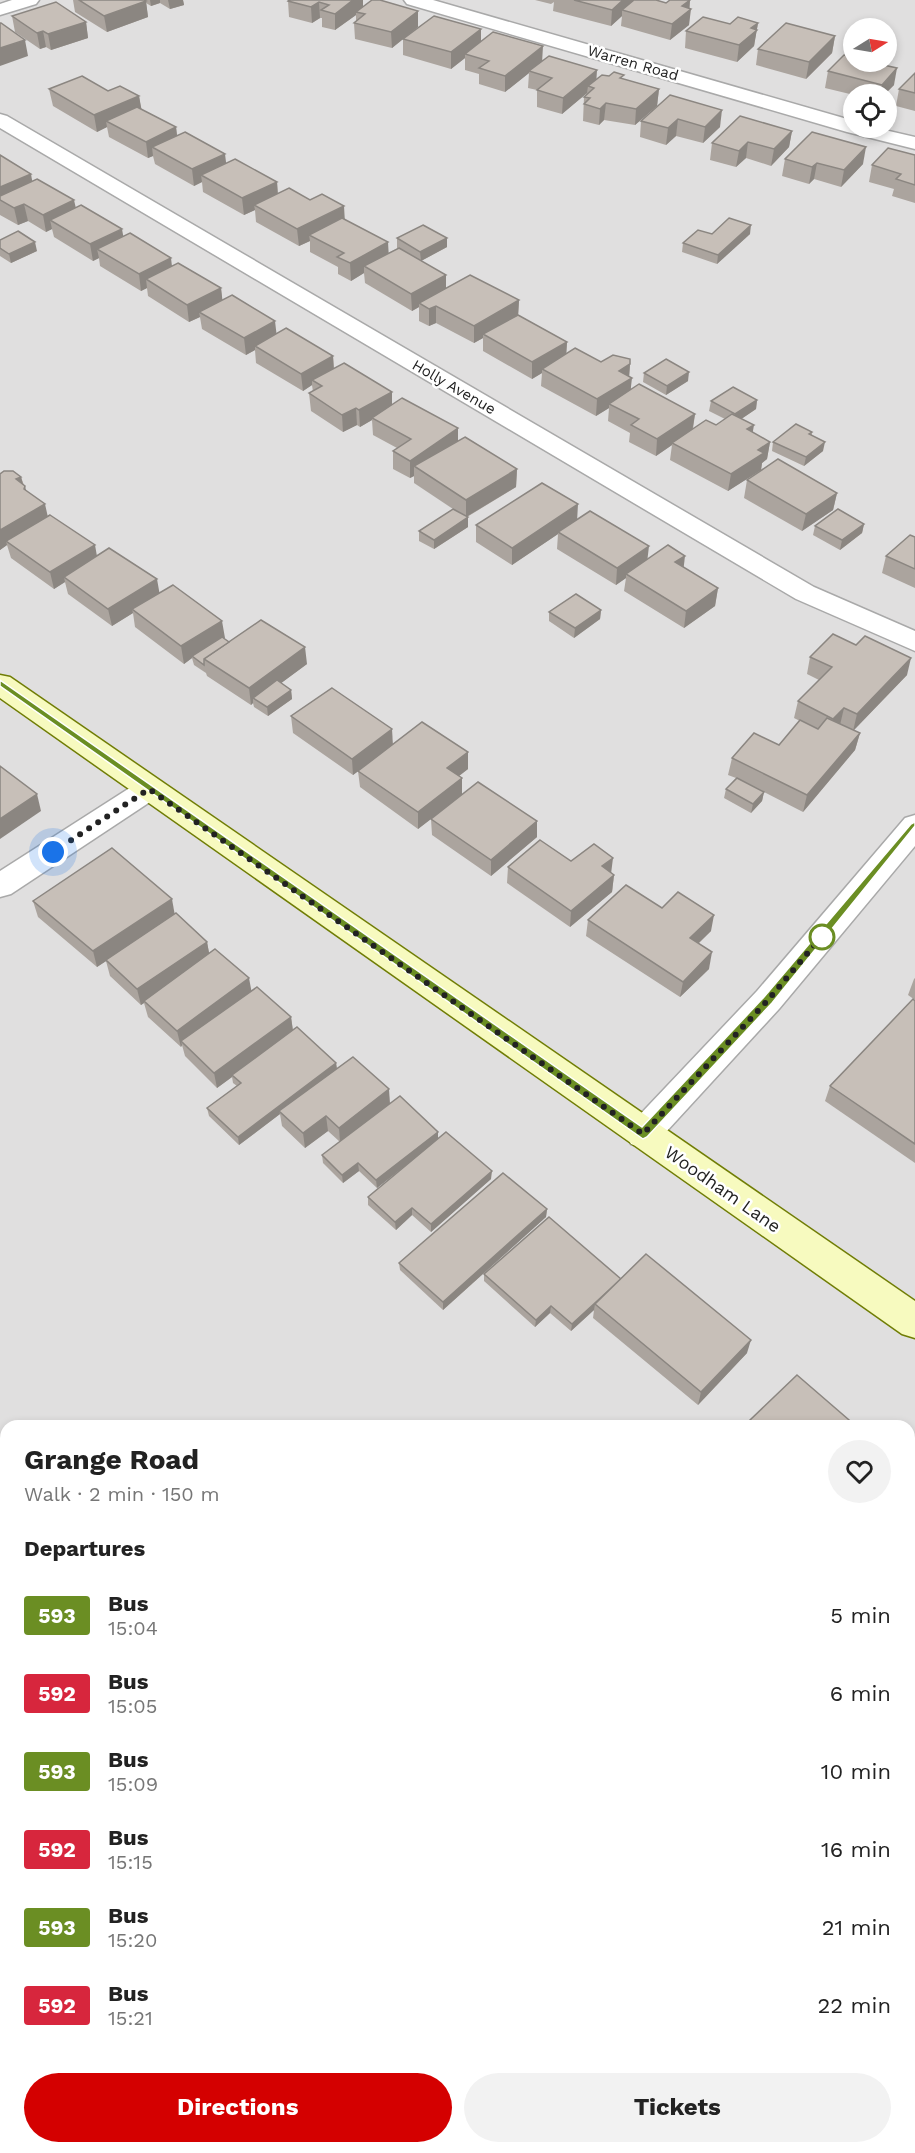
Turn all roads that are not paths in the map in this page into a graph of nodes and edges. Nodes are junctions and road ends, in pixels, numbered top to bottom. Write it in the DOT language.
graph roads {
  1 [pos="30,0"];
  2 [pos="413,0"];
  3 [pos="0,10"];
  4 [pos="0,120"];
  5 [pos="843,124"];
  6 [pos="896,138"];
  7 [pos="915,143"];
  8 [pos="915,642"];
  9 [pos="0,684"];
  10 [pos="149,789"];
  11 [pos="915,826"];
  12 [pos="0,886"];
  13 [pos="643,1134"];
  14 [pos="915,1322"];
  1 -- 3 [label="street"];
  2 -- 5 [label="street, Warren Road"];
  4 -- 8 [label="street, Holly Avenue"];
  6 -- 7 [label="street, Warren Road"];
  9 -- 10 [label="main road, Woodham Lane"];
  10 -- 12 [label="street"];
  10 -- 13 [label="main road, Woodham Lane"];
  11 -- 13 [label="street"];
  13 -- 14 [label="main road, Woodham Lane"];
}
